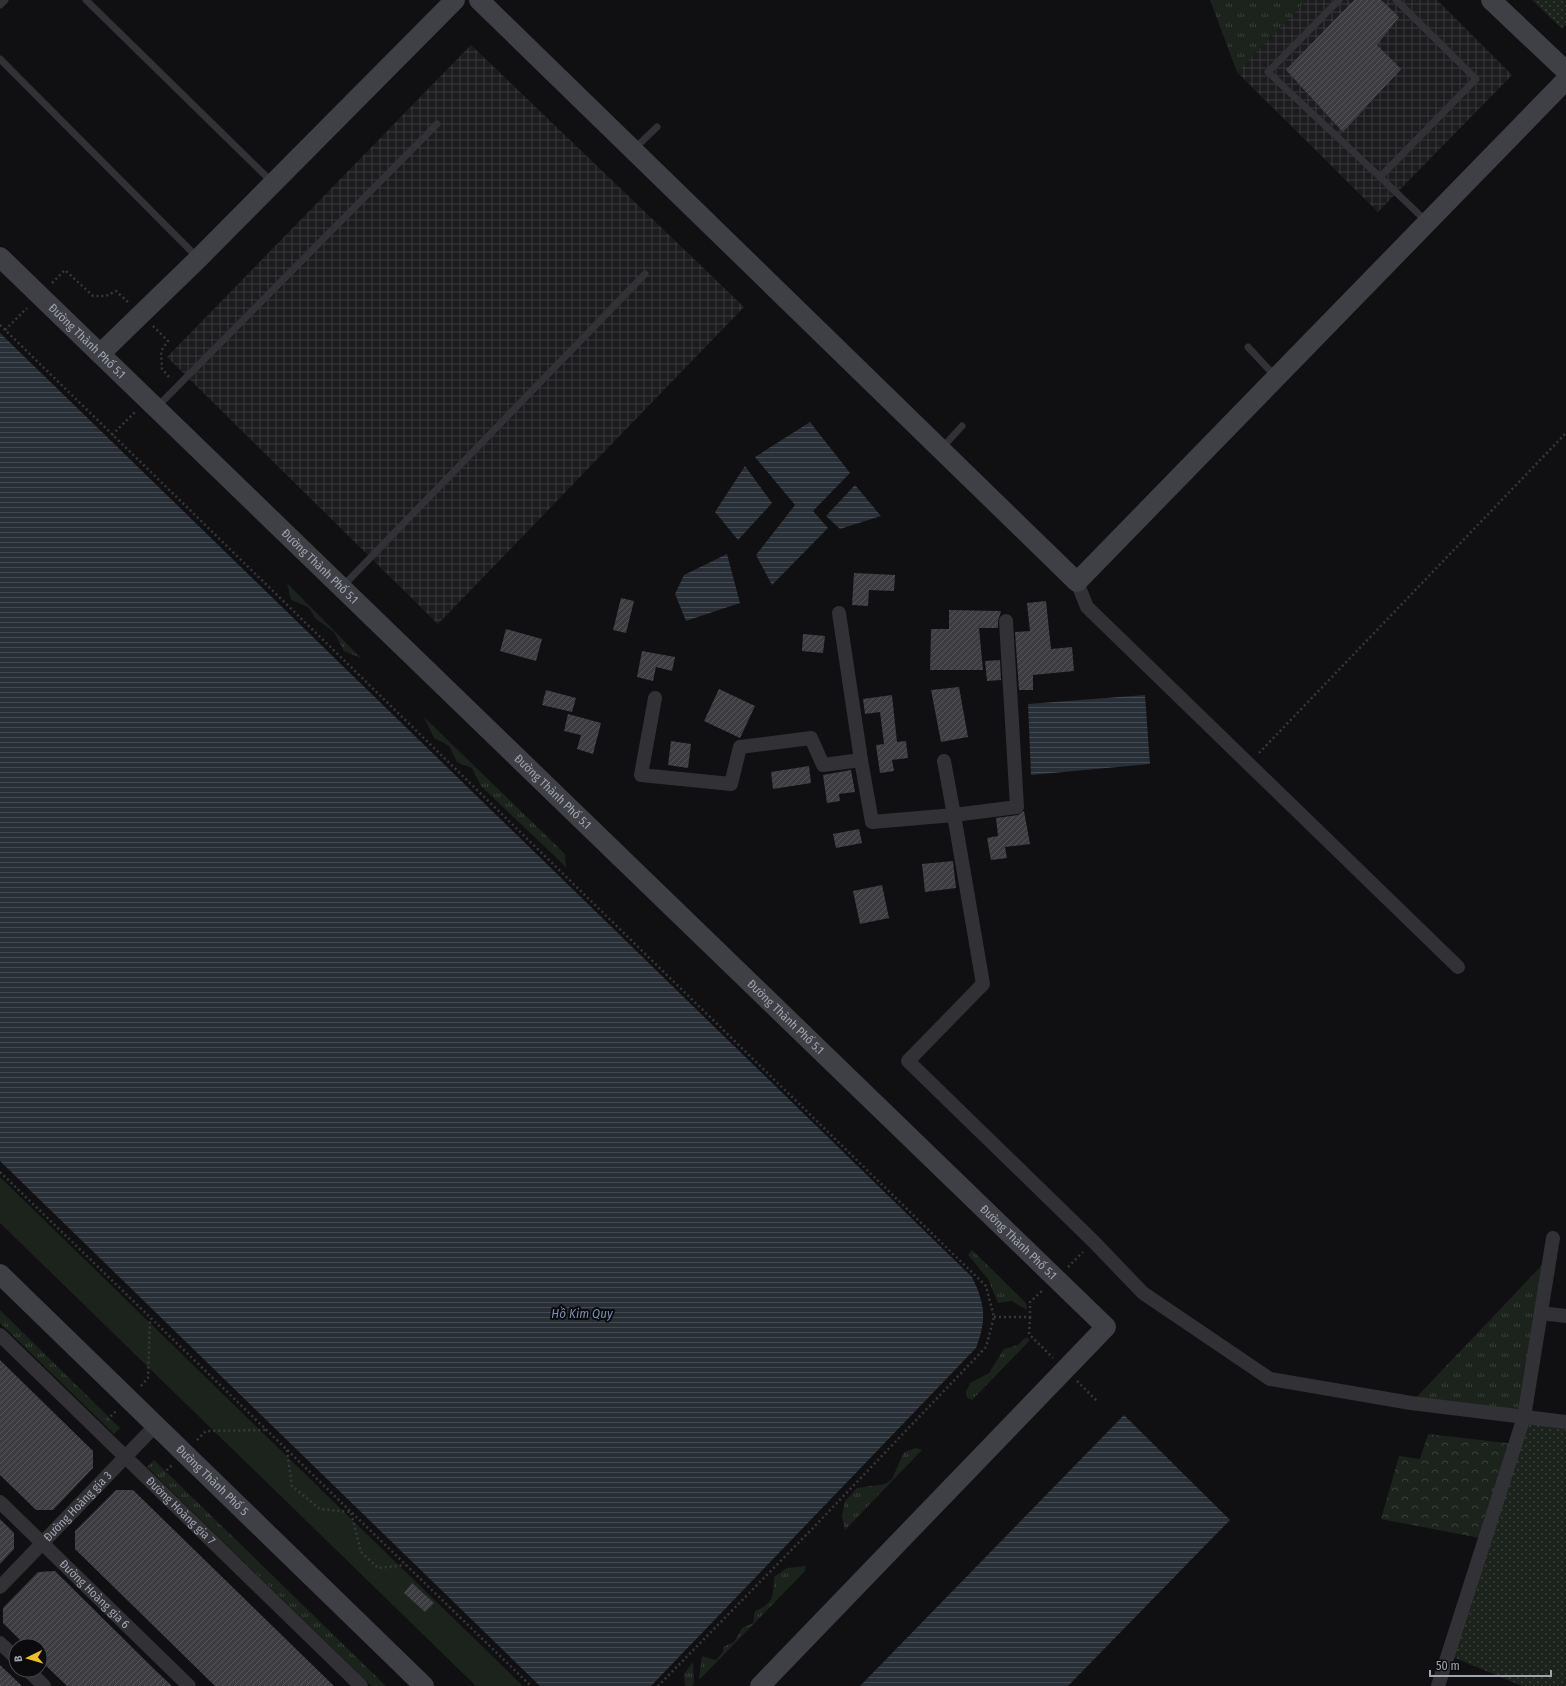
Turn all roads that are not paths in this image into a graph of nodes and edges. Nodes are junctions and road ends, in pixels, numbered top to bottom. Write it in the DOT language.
graph roads {
  1 [pos="5,0"];
  2 [pos="86,0"];
  3 [pos="455,0"];
  4 [pos="479,0"];
  5 [pos="1339,0"];
  6 [pos="1396,0"];
  7 [pos="1491,0"];
  8 [pos="0,5"];
  9 [pos="0,59"];
  10 [pos="1566,71"];
  11 [pos="1566,80"];
  12 [pos="436,124"];
  13 [pos="657,127"];
  14 [pos="633,150"];
  15 [pos="1380,177"];
  16 [pos="273,183"];
  17 [pos="1427,223"];
  18 [pos="0,257"];
  19 [pos="199,258"];
  20 [pos="645,274"];
  21 [pos="1248,347"];
  22 [pos="100,354"];
  23 [pos="1276,377"];
  24 [pos="156,408"];
  25 [pos="962,426"];
  26 [pos="940,449"];
  27 [pos="1077,582"];
  28 [pos="342,587"];
  29 [pos="839,613"];
  30 [pos="1006,621"];
  31 [pos="655,698"];
  32 [pos="861,760"];
  33 [pos="944,761"];
  34 [pos="954,815"];
  35 [pos="1458,967"];
  36 [pos="1553,1238"];
  37 [pos="0,1274"];
  38 [pos="1541,1313"];
  39 [pos="1566,1316"];
  40 [pos="0,1335"];
  41 [pos="1524,1417"];
  42 [pos="1566,1422"];
  43 [pos="156,1425"];
  44 [pos="125,1457"];
  45 [pos="0,1502"];
  46 [pos="42,1543"];
  47 [pos="0,1587"];
  48 [pos="0,1642"];
  49 [pos="8,1650"];
  50 [pos="36,1678"];
  51 [pos="44,1686"];
  52 [pos="189,1686"];
  53 [pos="361,1686"];
  54 [pos="424,1686"];
  55 [pos="760,1686"];
  56 [pos="1438,1686"];
  1 -- 8 [label="lane"];
  2 -- 16 [label="lane"];
  3 -- 16 [label="street"];
  4 -- 14 [label="street"];
  5 -- 15 [label="lane"];
  6 -- 15 [label="lane"];
  7 -- 10 [label="street"];
  9 -- 19 [label="lane"];
  11 -- 17 [label="street"];
  12 -- 24 [label="lane"];
  13 -- 14 [label="lane"];
  14 -- 26 [label="street"];
  15 -- 17 [label="lane"];
  16 -- 19 [label="street"];
  17 -- 23 [label="street"];
  18 -- 22 [label="street, Đường Thành Phố 5.1"];
  19 -- 22 [label="street"];
  20 -- 28 [label="lane"];
  21 -- 23 [label="lane"];
  22 -- 24 [label="street, Đường Thành Phố 5.1"];
  23 -- 27 [label="street"];
  24 -- 28 [label="street, Đường Thành Phố 5.1"];
  25 -- 26 [label="lane"];
  26 -- 27 [label="street"];
  27 -- 35 [label="street"];
  28 -- 55 [label="street, Đường Thành Phố 5.1"];
  29 -- 32 [label="street"];
  30 -- 34 [label="street"];
  31 -- 32 [label="street"];
  32 -- 34 [label="street"];
  33 -- 34 [label="street"];
  34 -- 41 [label="street"];
  36 -- 38 [label="street"];
  37 -- 43 [label="street, Đường Thành Phố 5"];
  38 -- 39 [label="street"];
  38 -- 41 [label="street"];
  40 -- 44 [label="street, Đường Hoàng gia 7"];
  41 -- 42 [label="street"];
  41 -- 56 [label="street"];
  43 -- 44 [label="street, Đường Hoàng gia 3"];
  43 -- 54 [label="street, Đường Thành Phố 5"];
  44 -- 46 [label="street, Đường Hoàng gia 3"];
  44 -- 53 [label="street, Đường Hoàng gia 7"];
  45 -- 46 [label="street, Đường Hoàng gia 6"];
  46 -- 47 [label="street, Đường Hoàng gia 3"];
  46 -- 52 [label="street, Đường Hoàng gia 6"];
  48 -- 49 [label="street"];
  50 -- 51 [label="street"];
}
